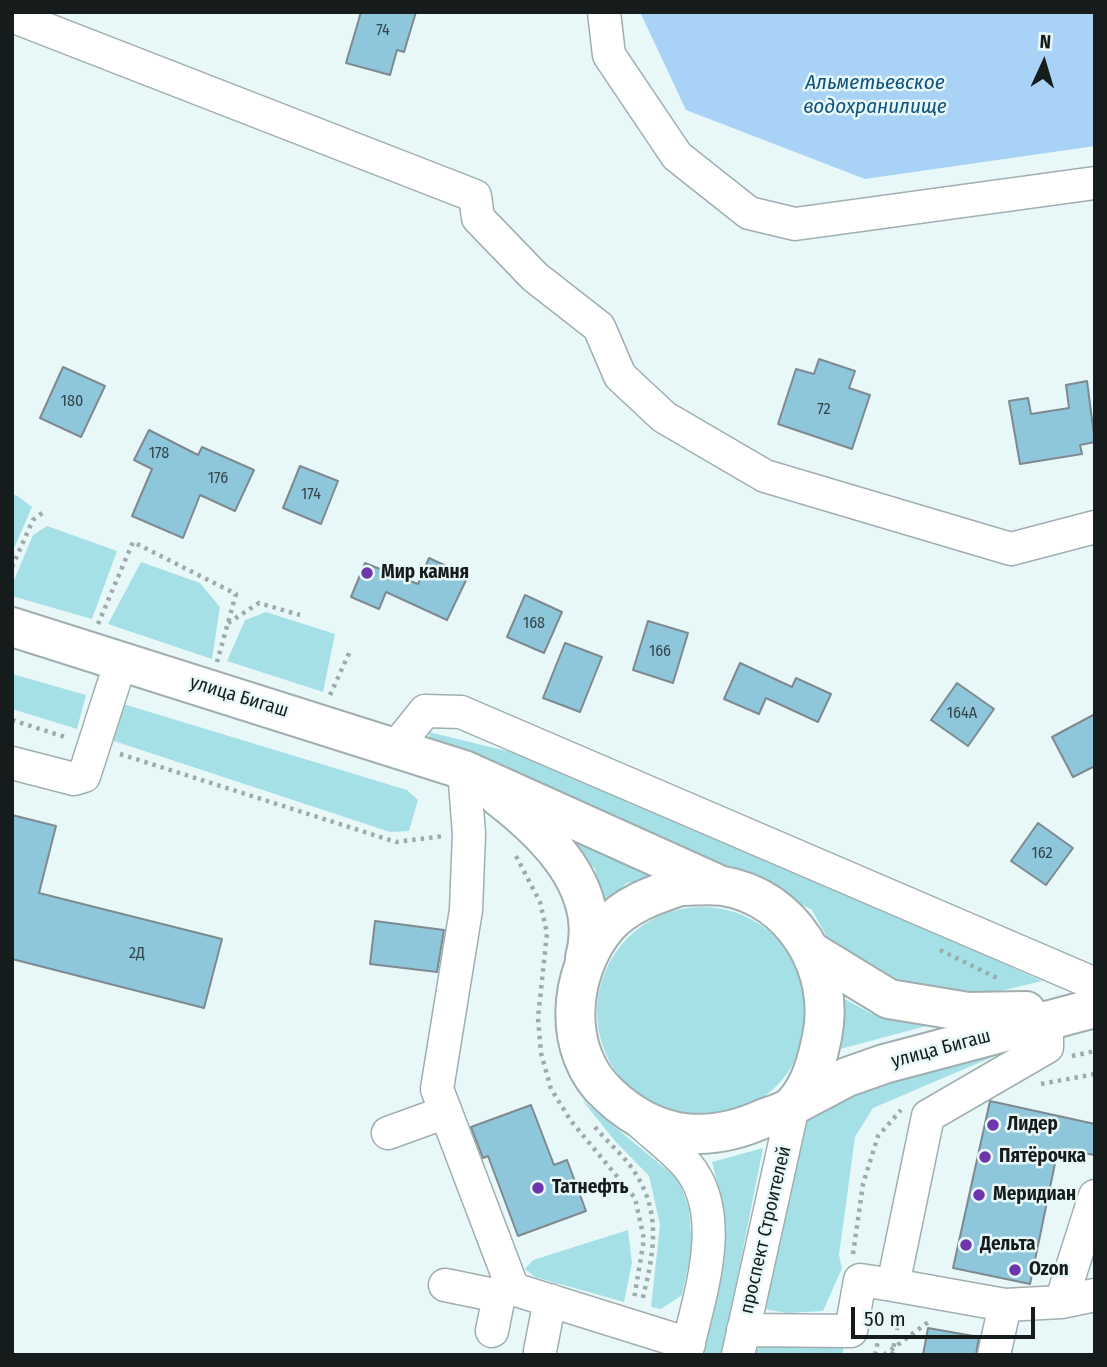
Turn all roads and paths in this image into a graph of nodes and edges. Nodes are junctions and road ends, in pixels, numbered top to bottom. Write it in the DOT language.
graph roads {
  1 [pos="604,12"];
  2 [pos="12,16"];
  3 [pos="1095,183"];
  4 [pos="46,510"];
  5 [pos="1095,527"];
  6 [pos="12,568"];
  7 [pos="300,615"];
  8 [pos="227,624"];
  9 [pos="12,628"];
  10 [pos="351,649"];
  11 [pos="104,655"];
  12 [pos="209,688"];
  13 [pos="12,720"];
  14 [pos="319,722"];
  15 [pos="94,746"];
  16 [pos="397,747"];
  17 [pos="12,763"];
  18 [pos="464,770"];
  19 [pos="469,834"];
  20 [pos="723,886"];
  21 [pos="812,952"];
  22 [pos="1095,984"];
  23 [pos="576,991"];
  24 [pos="1095,1006"];
  25 [pos="1047,1020"];
  26 [pos="1095,1074"];
  27 [pos="1030,1086"];
  28 [pos="793,1106"];
  29 [pos="446,1112"];
  30 [pos="635,1117"];
  31 [pos="388,1133"];
  32 [pos="1095,1196"];
  33 [pos="445,1285"];
  34 [pos="904,1287"];
  35 [pos="506,1292"];
  36 [pos="1095,1295"];
  37 [pos="550,1300"];
  38 [pos="1061,1302"];
  39 [pos="1095,1304"];
  40 [pos="1005,1305"];
  41 [pos="492,1331"];
  42 [pos="741,1343"];
  43 [pos="688,1349"];
  44 [pos="540,1350"];
  45 [pos="892,1355"];
  46 [pos="995,1355"];
  1 -- 3 [label="street"];
  2 -- 5 [label="street"];
  4 -- 6 [label="path"];
  7 -- 8 [label="path"];
  8 -- 11 [label="path"];
  8 -- 12 [label="path"];
  9 -- 11 [label="main road, улица Бигаш"];
  10 -- 14 [label="path"];
  11 -- 12 [label="main road, улица Бигаш"];
  11 -- 15 [label="street"];
  12 -- 14 [label="main road, улица Бигаш"];
  13 -- 15 [label="path"];
  14 -- 16 [label="main road, улица Бигаш"];
  15 -- 17 [label="street"];
  15 -- 19 [label="path"];
  16 -- 18 [label="main road, улица Бигаш"];
  16 -- 22 [label="street"];
  18 -- 19 [label="street"];
  18 -- 20 [label="main road, улица Бигаш"];
  18 -- 23 [label="main road, улица Бигаш"];
  19 -- 29 [label="street"];
  20 -- 21 [label="main road"];
  20 -- 23 [label="main road"];
  21 -- 24 [label="main road, улица Бигаш"];
  21 -- 28 [label="main road"];
  23 -- 30 [label="main road, улица Бигаш"];
  24 -- 25 [label="main road, улица Бигаш"];
  25 -- 28 [label="main road, улица Бигаш"];
  25 -- 34 [label="street"];
  26 -- 27 [label="path"];
  28 -- 30 [label="main road, улица Бигаш"];
  28 -- 42 [label="street, проспект Строителей"];
  29 -- 31 [label="street"];
  29 -- 35 [label="street"];
  30 -- 43 [label="street"];
  32 -- 38 [label="street"];
  33 -- 35 [label="street"];
  34 -- 40 [label="street"];
  34 -- 42 [label="street"];
  34 -- 45 [label="path"];
  35 -- 37 [label="street"];
  35 -- 41 [label="street"];
  36 -- 38 [label="street"];
  37 -- 43 [label="street"];
  37 -- 44 [label="street"];
  38 -- 39 [label="street"];
  38 -- 40 [label="street"];
  40 -- 46 [label="street"];
}
